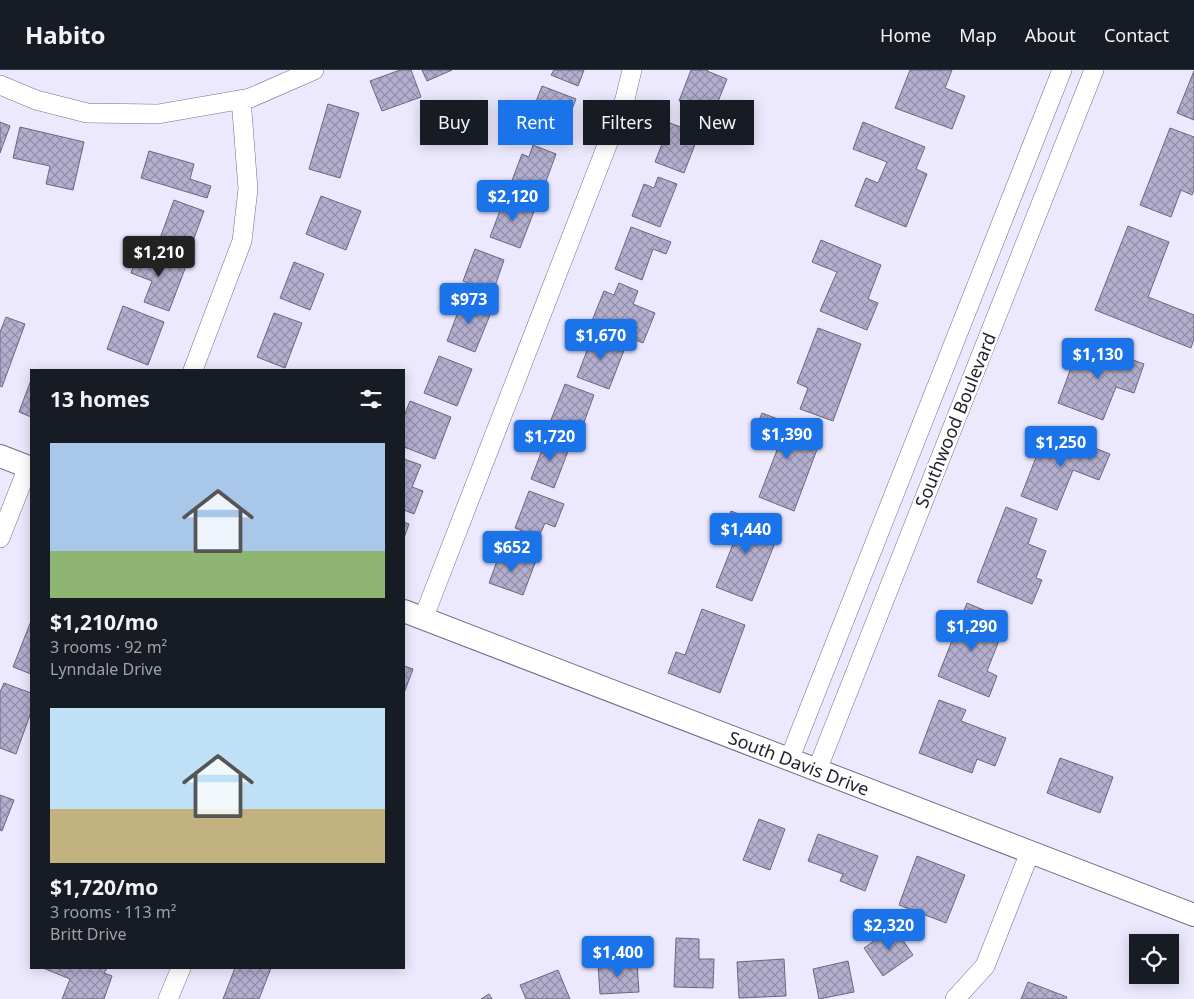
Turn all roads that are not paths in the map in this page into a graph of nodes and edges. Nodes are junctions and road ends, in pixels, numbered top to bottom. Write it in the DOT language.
graph roads {
  1 [pos="314,70"];
  2 [pos="632,70"];
  3 [pos="1062,70"];
  4 [pos="1094,70"];
  5 [pos="0,85"];
  6 [pos="240,101"];
  7 [pos="193,369"];
  8 [pos="0,456"];
  9 [pos="29,467"];
  10 [pos="0,538"];
  11 [pos="413,615"];
  12 [pos="789,760"];
  13 [pos="817,770"];
  14 [pos="1030,852"];
  15 [pos="1194,915"];
  16 [pos="181,969"];
  17 [pos="168,999"];
  18 [pos="955,999"];
  1 -- 6 [label="street"];
  2 -- 11 [label="street"];
  3 -- 12 [label="street, Southwood Boulevard"];
  4 -- 13 [label="street, Southwood Boulevard"];
  5 -- 6 [label="street"];
  6 -- 7 [label="street"];
  8 -- 9 [label="street"];
  9 -- 10 [label="street"];
  11 -- 12 [label="street, South Davis Drive"];
  12 -- 13 [label="street, South Davis Drive"];
  13 -- 14 [label="street, South Davis Drive"];
  14 -- 15 [label="street, South Davis Drive"];
  14 -- 18 [label="street"];
  16 -- 17 [label="street"];
}
